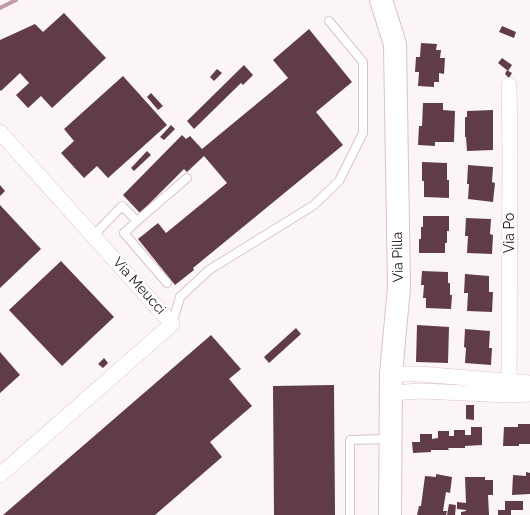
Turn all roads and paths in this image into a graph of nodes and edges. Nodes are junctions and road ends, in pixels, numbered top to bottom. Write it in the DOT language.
graph roads {
  1 [pos="381,0"];
  2 [pos="330,21"];
  3 [pos="509,85"];
  4 [pos="0,132"];
  5 [pos="187,178"];
  6 [pos="137,221"];
  7 [pos="93,236"];
  8 [pos="167,283"];
  9 [pos="172,324"];
  10 [pos="420,374"];
  11 [pos="530,383"];
  12 [pos="391,384"];
  13 [pos="509,388"];
  14 [pos="421,391"];
  15 [pos="530,394"];
  16 [pos="390,439"];
  17 [pos="0,475"];
  18 [pos="350,515"];
  19 [pos="390,515"];
  1 -- 12 [label="main road, Via Pilla"];
  2 -- 9 [label="lane"];
  3 -- 13 [label="street, Via Po"];
  4 -- 7 [label="street, Via Meucci"];
  5 -- 6 [label="lane"];
  6 -- 7 [label="lane"];
  6 -- 8 [label="lane"];
  7 -- 9 [label="street, Via Meucci"];
  9 -- 17 [label="street, Via Meucci"];
  10 -- 12 [label="street"];
  10 -- 13 [label="street"];
  10 -- 14 [label="street"];
  11 -- 13 [label="street"];
  12 -- 14 [label="street"];
  12 -- 16 [label="main road, Via Pilla"];
  13 -- 14 [label="street"];
  13 -- 15 [label="street"];
  16 -- 18 [label="lane"];
  16 -- 19 [label="main road, Via Pilla"];
}
